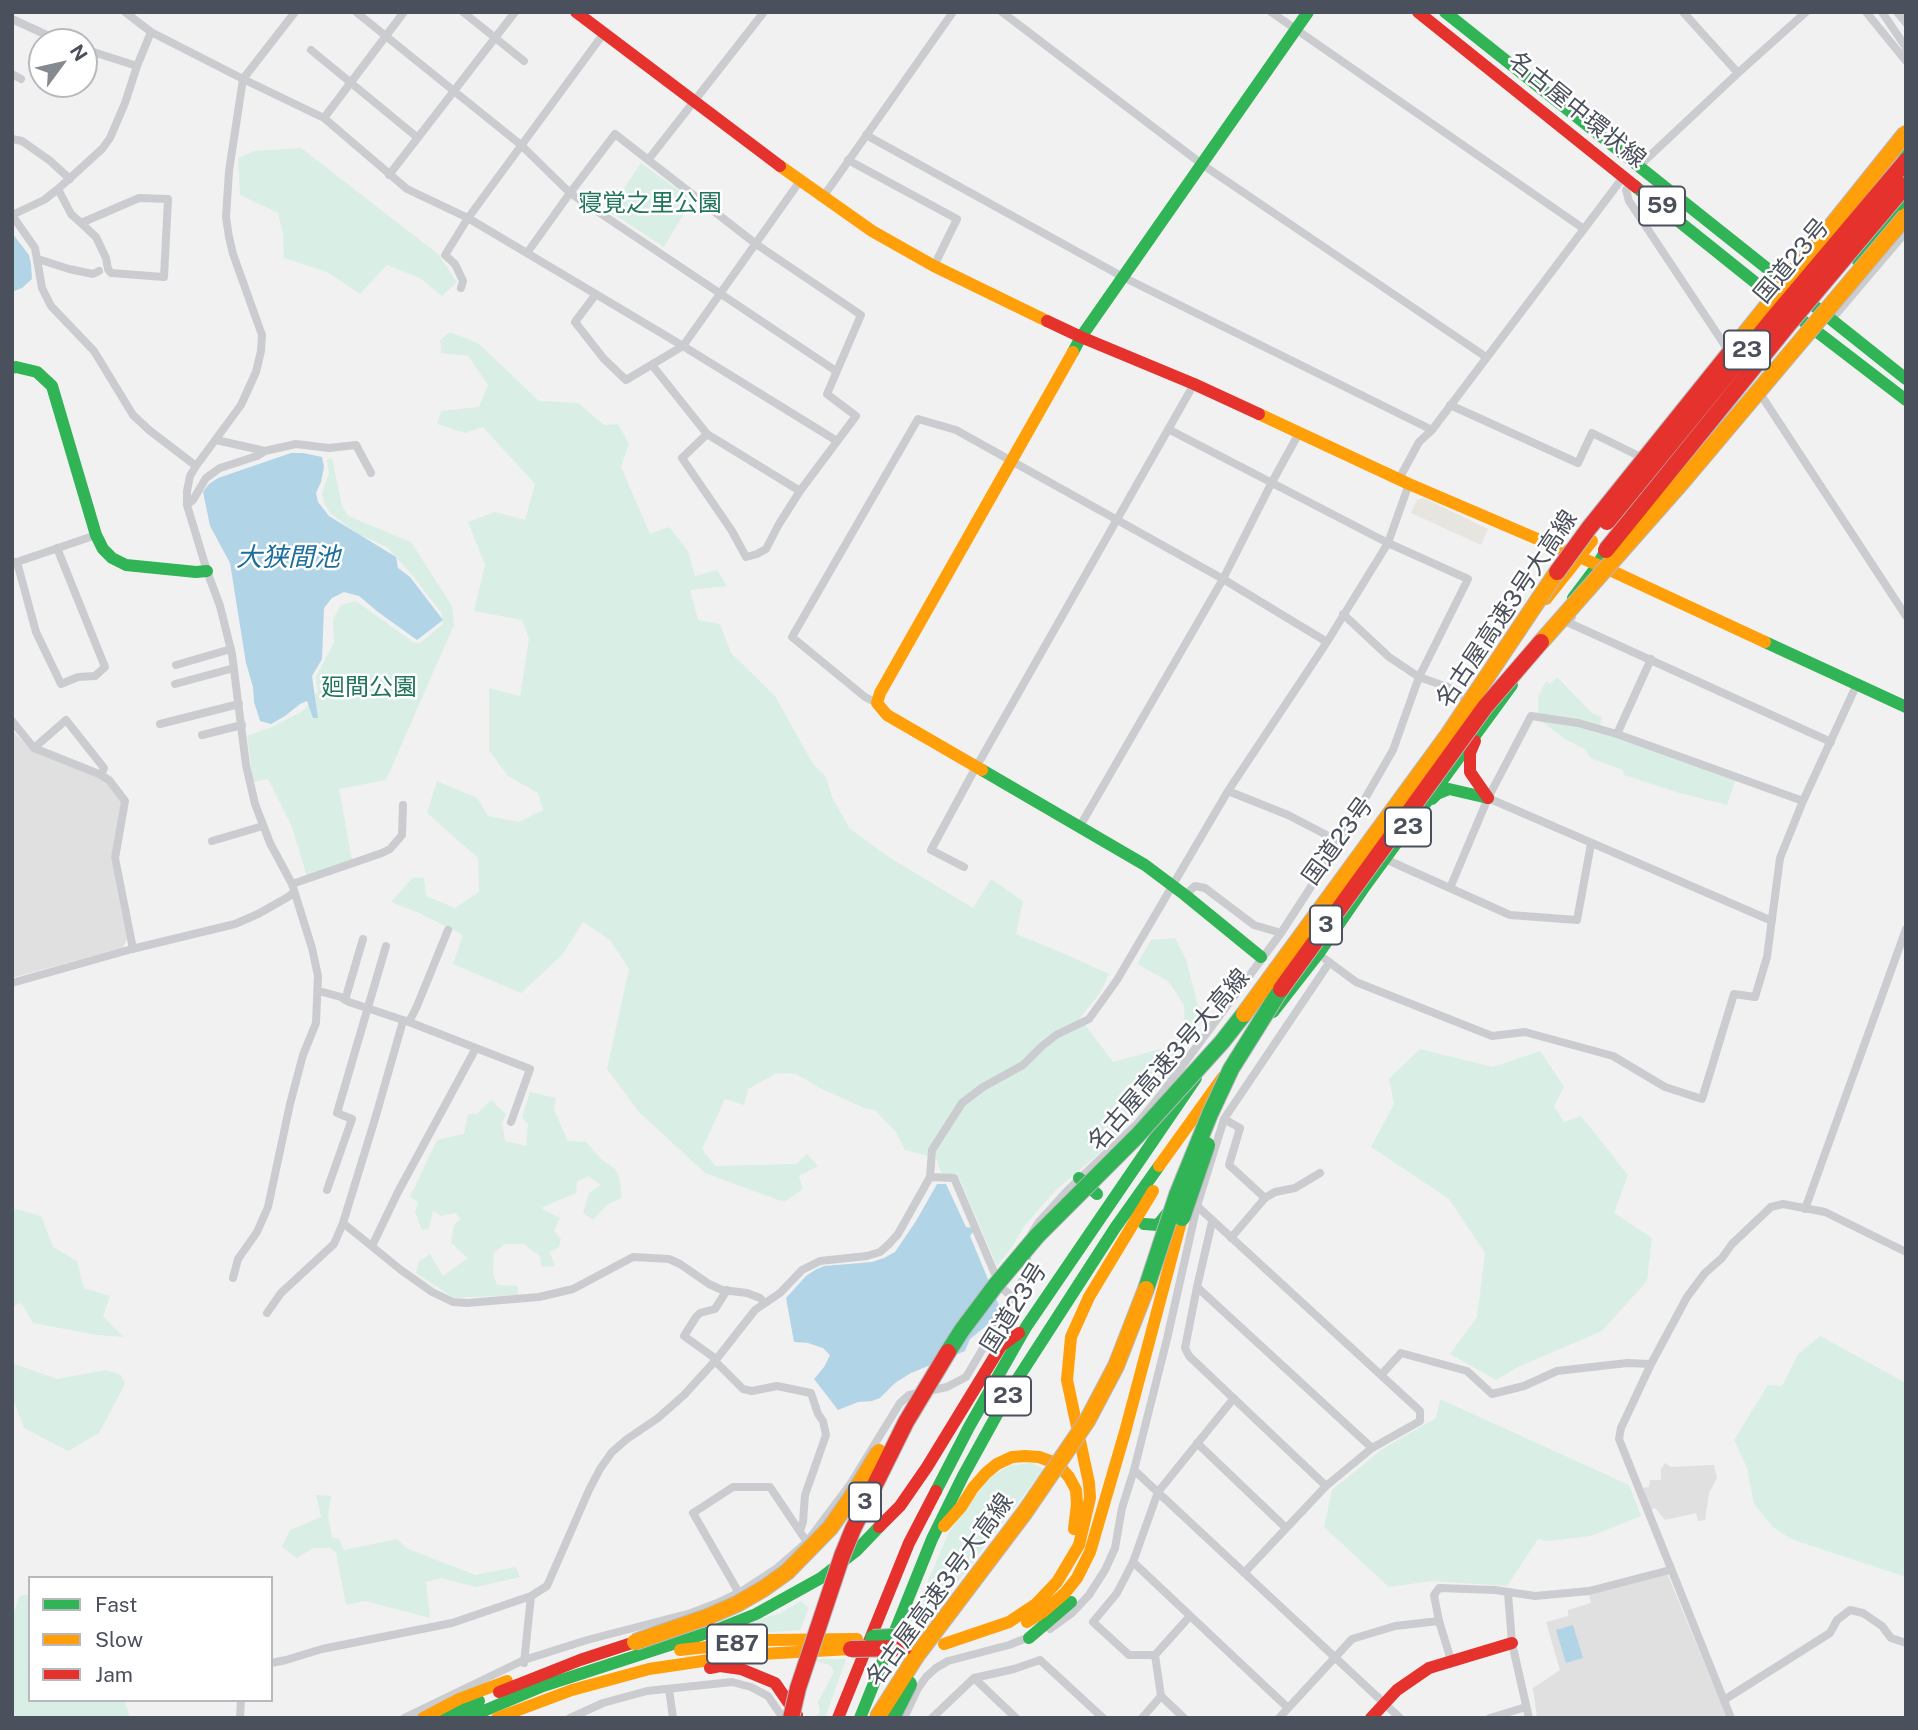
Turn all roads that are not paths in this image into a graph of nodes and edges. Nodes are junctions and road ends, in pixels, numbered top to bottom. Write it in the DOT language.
graph roads {
  1 [pos="125,12"];
  2 [pos="295,12"];
  3 [pos="356,12"];
  4 [pos="404,12"];
  5 [pos="463,12"];
  6 [pos="515,12"];
  7 [pos="576,12"];
  8 [pos="764,12"];
  9 [pos="953,12"];
  10 [pos="1002,12"];
  11 [pos="1271,12"];
  12 [pos="1308,12"];
  13 [pos="1418,12"];
  14 [pos="1683,12"];
  15 [pos="1806,12"];
  16 [pos="1866,12"];
  17 [pos="1882,12"];
  18 [pos="1897,12"];
  19 [pos="1452,15"];
  20 [pos="12,19"];
  21 [pos="1906,23"];
  22 [pos="32,28"];
  23 [pos="1295,31"];
  24 [pos="151,32"];
  25 [pos="604,33"];
  26 [pos="386,36"];
  27 [pos="495,38"];
  28 [pos="1906,49"];
  29 [pos="311,50"];
  30 [pos="98,53"];
  31 [pos="524,61"];
  32 [pos="1906,61"];
  33 [pos="137,66"];
  34 [pos="1738,73"];
  35 [pos="243,79"];
  36 [pos="351,82"];
  37 [pos="454,91"];
  38 [pos="694,100"];
  39 [pos="324,118"];
  40 [pos="1906,133"];
  41 [pos="866,135"];
  42 [pos="418,138"];
  43 [pos="12,139"];
  44 [pos="521,145"];
  45 [pos="1906,148"];
  46 [pos="648,160"];
  47 [pos="848,160"];
  48 [pos="1906,161"];
  49 [pos="1203,165"];
  50 [pos="1639,166"];
  51 [pos="389,175"];
  52 [pos="69,179"];
  53 [pos="1628,179"];
  54 [pos="800,181"];
  55 [pos="1906,185"];
  56 [pos="58,189"];
  57 [pos="570,192"];
  58 [pos="823,197"];
  59 [pos="1906,202"];
  60 [pos="1906,216"];
  61 [pos="468,218"];
  62 [pos="81,223"];
  63 [pos="1584,229"];
  64 [pos="1906,232"];
  65 [pos="756,244"];
  66 [pos="527,253"];
  67 [pos="38,259"];
  68 [pos="934,266"];
  69 [pos="99,271"];
  70 [pos="1123,277"];
  71 [pos="1790,286"];
  72 [pos="461,288"];
  73 [pos="720,292"];
  74 [pos="596,295"];
  75 [pos="1778,300"];
  76 [pos="1826,314"];
  77 [pos="1811,327"];
  78 [pos="1081,337"];
  79 [pos="682,346"];
  80 [pos="1486,357"];
  81 [pos="1733,358"];
  82 [pos="652,365"];
  83 [pos="12,368"];
  84 [pos="836,371"];
  85 [pos="1906,379"];
  86 [pos="1194,384"];
  87 [pos="1761,395"];
  88 [pos="1906,400"];
  89 [pos="1450,405"];
  90 [pos="1168,429"];
  91 [pos="1432,430"];
  92 [pos="1300,433"];
  93 [pos="707,434"];
  94 [pos="216,440"];
  95 [pos="837,441"];
  96 [pos="265,451"];
  97 [pos="1010,460"];
  98 [pos="1645,460"];
  99 [pos="196,466"];
  100 [pos="371,473"];
  101 [pos="1404,482"];
  102 [pos="1271,484"];
  103 [pos="800,491"];
  104 [pos="187,505"];
  105 [pos="1118,519"];
  106 [pos="96,535"];
  107 [pos="1388,543"];
  108 [pos="57,548"];
  109 [pos="1578,557"];
  110 [pos="15,562"];
  111 [pos="1605,569"];
  112 [pos="207,571"];
  113 [pos="1223,579"];
  114 [pos="1343,614"];
  115 [pos="1906,616"];
  116 [pos="1327,642"];
  117 [pos="231,649"];
  118 [pos="1651,659"];
  119 [pos="176,665"];
  120 [pos="234,668"];
  121 [pos="1419,677"];
  122 [pos="175,684"];
  123 [pos="1857,684"];
  124 [pos="1467,701"];
  125 [pos="877,703"];
  126 [pos="239,704"];
  127 [pos="1906,707"];
  128 [pos="12,721"];
  129 [pos="160,724"];
  130 [pos="242,725"];
  131 [pos="1480,730"];
  132 [pos="1617,734"];
  133 [pos="202,735"];
  134 [pos="1831,742"];
  135 [pos="34,748"];
  136 [pos="976,766"];
  137 [pos="101,775"];
  138 [pos="1228,791"];
  139 [pos="1488,798"];
  140 [pos="1802,802"];
  141 [pos="403,805"];
  142 [pos="1419,812"];
  143 [pos="263,825"];
  144 [pos="1080,826"];
  145 [pos="212,841"];
  146 [pos="1340,842"];
  147 [pos="1591,844"];
  148 [pos="1385,859"];
  149 [pos="964,867"];
  150 [pos="293,888"];
  151 [pos="1450,888"];
  152 [pos="1179,891"];
  153 [pos="1772,921"];
  154 [pos="1906,929"];
  155 [pos="448,930"];
  156 [pos="1281,933"];
  157 [pos="363,939"];
  158 [pos="386,946"];
  159 [pos="133,949"];
  160 [pos="1261,957"];
  161 [pos="1324,958"];
  162 [pos="12,983"];
  163 [pos="319,990"];
  164 [pos="345,1000"];
  165 [pos="367,1007"];
  166 [pos="406,1021"];
  167 [pos="476,1048"];
  168 [pos="1220,1092"];
  169 [pos="1205,1101"];
  170 [pos="1224,1119"];
  171 [pos="511,1122"];
  172 [pos="1320,1173"];
  173 [pos="930,1177"];
  174 [pos="1079,1178"];
  175 [pos="327,1190"];
  176 [pos="1097,1194"];
  177 [pos="1265,1198"];
  178 [pos="1197,1206"];
  179 [pos="1805,1209"];
  180 [pos="1212,1222"];
  181 [pos="343,1223"];
  182 [pos="1144,1224"];
  183 [pos="1231,1238"];
  184 [pos="372,1246"];
  185 [pos="1906,1252"];
  186 [pos="233,1278"];
  187 [pos="1197,1287"];
  188 [pos="727,1290"];
  189 [pos="1013,1298"];
  190 [pos="765,1303"];
  191 [pos="267,1314"];
  192 [pos="1026,1327"];
  193 [pos="962,1330"];
  194 [pos="716,1360"];
  195 [pos="1651,1364"];
  196 [pos="1381,1375"];
  197 [pos="1234,1398"];
  198 [pos="1128,1435"];
  199 [pos="1197,1443"];
  200 [pos="1372,1448"];
  201 [pos="1134,1470"];
  202 [pos="1326,1486"];
  203 [pos="1158,1492"];
  204 [pos="1286,1528"];
  205 [pos="800,1531"];
  206 [pos="932,1539"];
  207 [pos="807,1542"];
  208 [pos="1133,1562"];
  209 [pos="1670,1570"];
  210 [pos="1244,1573"];
  211 [pos="964,1591"];
  212 [pos="739,1593"];
  213 [pos="1508,1593"];
  214 [pos="531,1596"];
  215 [pos="1190,1615"];
  216 [pos="1439,1621"];
  217 [pos="1030,1637"];
  218 [pos="907,1642"];
  219 [pos="1512,1643"];
  220 [pos="1906,1643"];
  221 [pos="854,1644"];
  222 [pos="944,1644"];
  223 [pos="1155,1655"];
  224 [pos="1335,1658"];
  225 [pos="1451,1660"];
  226 [pos="619,1662"];
  227 [pos="273,1663"];
  228 [pos="524,1663"];
  229 [pos="649,1668"];
  230 [pos="556,1669"];
  231 [pos="974,1678"];
  232 [pos="798,1688"];
  233 [pos="670,1689"];
  234 [pos="1161,1696"];
  235 [pos="1724,1700"];
  236 [pos="1385,1703"];
  237 [pos="1526,1707"];
  238 [pos="1288,1708"];
  239 [pos="404,1718"];
  240 [pos="423,1718"];
  241 [pos="443,1718"];
  242 [pos="467,1718"];
  243 [pos="497,1718"];
  244 [pos="570,1718"];
  245 [pos="673,1718"];
  246 [pos="784,1718"];
  247 [pos="791,1718"];
  248 [pos="797,1718"];
  249 [pos="838,1718"];
  250 [pos="860,1718"];
  251 [pos="877,1718"];
  252 [pos="892,1718"];
  253 [pos="904,1718"];
  254 [pos="932,1718"];
  255 [pos="1016,1718"];
  256 [pos="1103,1718"];
  257 [pos="1142,1718"];
  258 [pos="1184,1718"];
  259 [pos="1279,1718"];
  260 [pos="1371,1718"];
  261 [pos="1400,1718"];
  262 [pos="1490,1718"];
  263 [pos="1528,1718"];
  264 [pos="1731,1718"];
  1 -- 24 [label="street"];
  2 -- 35 [label="street"];
  3 -- 26 [label="street"];
  4 -- 26 [label="street"];
  5 -- 27 [label="street"];
  6 -- 27 [label="street"];
  7 -- 25 [label="main road"];
  8 -- 38 [label="street"];
  9 -- 41 [label="street"];
  10 -- 49 [label="street"];
  11 -- 23 [label="street"];
  12 -- 23 [label="main road"];
  13 -- 53 [label="main road, 名古屋中環状線 / 59"];
  14 -- 34 [label="street"];
  15 -- 34 [label="street"];
  16 -- 32 [label="street"];
  17 -- 28 [label="street"];
  18 -- 21 [label="street"];
  19 -- 50 [label="main road, 名古屋中環状線 / 59"];
  20 -- 22 [label="street"];
  23 -- 49 [label="main road"];
  23 -- 63 [label="street"];
  24 -- 33 [label="street"];
  24 -- 35 [label="street"];
  25 -- 38 [label="main road"];
  25 -- 44 [label="street"];
  26 -- 36 [label="street"];
  26 -- 37 [label="street"];
  27 -- 31 [label="street"];
  27 -- 37 [label="street"];
  29 -- 36 [label="street"];
  30 -- 33 [label="street"];
  33 -- 52 [label="street"];
  34 -- 50 [label="street"];
  35 -- 39 [label="street"];
  35 -- 94 [label="street"];
  36 -- 39 [label="street"];
  36 -- 42 [label="street"];
  37 -- 42 [label="street"];
  37 -- 44 [label="street"];
  38 -- 46 [label="street"];
  38 -- 54 [label="main road"];
  39 -- 51 [label="street"];
  40 -- 193 [label="main road, 名古屋高速3号大高線 / 3, bridge"];
  41 -- 47 [label="street"];
  41 -- 70 [label="street"];
  42 -- 51 [label="street"];
  43 -- 52 [label="street"];
  44 -- 57 [label="street"];
  44 -- 61 [label="street"];
  45 -- 71 [label="main road, 23"];
  46 -- 57 [label="street"];
  46 -- 65 [label="street"];
  47 -- 58 [label="street"];
  47 -- 68 [label="street"];
  48 -- 109 [label="main road, 国道23号 / 23, bridge"];
  49 -- 70 [label="main road"];
  49 -- 80 [label="street"];
  50 -- 71 [label="main road, 名古屋中環状線 / 59"];
  51 -- 61 [label="street"];
  52 -- 56 [label="street"];
  53 -- 63 [label="street"];
  53 -- 75 [label="main road, 名古屋中環状線 / 59"];
  53 -- 81 [label="street"];
  54 -- 58 [label="main road"];
  54 -- 65 [label="street"];
  55 -- 111 [label="main road, 国道23号 / 23, bridge"];
  56 -- 62 [label="street"];
  56 -- 67 [label="street"];
  57 -- 66 [label="street"];
  57 -- 73 [label="street"];
  58 -- 68 [label="main road"];
  59 -- 76 [label="main road, 23"];
  60 -- 168 [label="main road, 名古屋高速3号大高線 / 3, bridge"];
  61 -- 66 [label="street"];
  61 -- 72 [label="street"];
  62 -- 62 [label="street"];
  63 -- 80 [label="street"];
  64 -- 76 [label="street"];
  65 -- 73 [label="street"];
  65 -- 84 [label="street"];
  66 -- 74 [label="street"];
  67 -- 69 [label="street"];
  67 -- 99 [label="street"];
  68 -- 78 [label="main road"];
  70 -- 78 [label="main road"];
  70 -- 91 [label="street"];
  71 -- 75 [label="main road, 23"];
  71 -- 76 [label="main road, 名古屋中環状線 / 59"];
  73 -- 79 [label="street"];
  73 -- 84 [label="street"];
  74 -- 79 [label="street"];
  74 -- 82 [label="street"];
  75 -- 77 [label="main road, 名古屋中環状線 / 59"];
  75 -- 81 [label="main road, 23"];
  76 -- 77 [label="main road, 23"];
  76 -- 85 [label="main road, 名古屋中環状線 / 59"];
  77 -- 87 [label="street"];
  77 -- 88 [label="main road, 名古屋中環状線 / 59"];
  77 -- 111 [label="main road, 23"];
  78 -- 86 [label="main road"];
  78 -- 97 [label="main road"];
  79 -- 82 [label="street"];
  79 -- 95 [label="street"];
  80 -- 89 [label="street"];
  81 -- 98 [label="main road, 23"];
  82 -- 93 [label="street"];
  83 -- 106 [label="main road"];
  84 -- 95 [label="street"];
  86 -- 90 [label="street"];
  86 -- 92 [label="main road"];
  87 -- 111 [label="street"];
  87 -- 115 [label="street"];
  89 -- 91 [label="street"];
  89 -- 98 [label="street"];
  90 -- 102 [label="street"];
  90 -- 105 [label="street"];
  91 -- 101 [label="street"];
  92 -- 101 [label="main road"];
  92 -- 102 [label="street"];
  93 -- 103 [label="street"];
  93 -- 103 [label="street"];
  94 -- 96 [label="street"];
  94 -- 99 [label="street"];
  95 -- 103 [label="street"];
  96 -- 100 [label="street"];
  96 -- 104 [label="street"];
  97 -- 105 [label="street"];
  97 -- 125 [label="main road"];
  97 -- 125 [label="street"];
  98 -- 109 [label="main road, 23"];
  99 -- 104 [label="street"];
  101 -- 107 [label="street"];
  101 -- 109 [label="main road"];
  102 -- 107 [label="street"];
  102 -- 113 [label="street"];
  104 -- 112 [label="street"];
  105 -- 113 [label="street"];
  105 -- 136 [label="street"];
  106 -- 108 [label="street"];
  106 -- 112 [label="main road"];
  107 -- 114 [label="street"];
  107 -- 121 [label="street"];
  108 -- 110 [label="street"];
  108 -- 110 [label="street"];
  109 -- 111 [label="main road"];
  109 -- 124 [label="main road, 国道23号 / 23"];
  111 -- 118 [label="street"];
  111 -- 123 [label="main road"];
  111 -- 131 [label="main road, 国道23号 / 23"];
  112 -- 117 [label="street"];
  113 -- 116 [label="street"];
  113 -- 144 [label="street"];
  114 -- 116 [label="street"];
  114 -- 121 [label="street"];
  116 -- 138 [label="street"];
  117 -- 119 [label="street"];
  117 -- 120 [label="street"];
  118 -- 132 [label="street"];
  118 -- 134 [label="street"];
  120 -- 122 [label="street"];
  120 -- 126 [label="street"];
  121 -- 124 [label="street"];
  121 -- 146 [label="street"];
  123 -- 127 [label="main road"];
  123 -- 134 [label="street"];
  124 -- 192 [label="main road, 国道23号 / 23"];
  125 -- 136 [label="main road"];
  126 -- 129 [label="street"];
  126 -- 130 [label="street"];
  128 -- 135 [label="street"];
  130 -- 133 [label="street"];
  130 -- 143 [label="street"];
  131 -- 139 [label="main road"];
  131 -- 142 [label="main road, 国道23号 / 23"];
  132 -- 139 [label="street"];
  132 -- 140 [label="street"];
  134 -- 140 [label="street"];
  135 -- 137 [label="street"];
  135 -- 137 [label="street"];
  136 -- 144 [label="main road"];
  136 -- 149 [label="street"];
  137 -- 159 [label="street"];
  138 -- 146 [label="street"];
  138 -- 152 [label="street"];
  139 -- 142 [label="main road"];
  139 -- 147 [label="street"];
  139 -- 151 [label="street"];
  140 -- 153 [label="street"];
  141 -- 150 [label="street"];
  142 -- 148 [label="main road, 国道23号 / 23"];
  143 -- 145 [label="street"];
  143 -- 150 [label="street"];
  144 -- 152 [label="main road"];
  146 -- 156 [label="street"];
  147 -- 151 [label="street"];
  147 -- 153 [label="street"];
  148 -- 151 [label="street"];
  148 -- 161 [label="main road, 国道23号 / 23"];
  150 -- 159 [label="street"];
  150 -- 163 [label="street"];
  152 -- 156 [label="street"];
  152 -- 160 [label="main road"];
  152 -- 173 [label="street"];
  153 -- 161 [label="street"];
  154 -- 179 [label="street"];
  155 -- 166 [label="street"];
  156 -- 160 [label="street"];
  157 -- 164 [label="street"];
  158 -- 165 [label="street"];
  159 -- 162 [label="street"];
  160 -- 174 [label="street"];
  161 -- 169 [label="main road, 国道23号 / 23"];
  161 -- 170 [label="street"];
  163 -- 164 [label="street"];
  163 -- 186 [label="street"];
  164 -- 165 [label="street"];
  165 -- 166 [label="street"];
  165 -- 175 [label="street"];
  166 -- 167 [label="street"];
  166 -- 181 [label="street"];
  167 -- 171 [label="street"];
  167 -- 184 [label="street"];
  168 -- 198 [label="main road, bridge"];
  168 -- 211 [label="main road, 名古屋高速3号大高線 / 3, bridge"];
  169 -- 206 [label="main road, 国道23号 / 23"];
  169 -- 222 [label="main road"];
  170 -- 177 [label="street"];
  170 -- 178 [label="street"];
  172 -- 177 [label="street"];
  173 -- 189 [label="street"];
  173 -- 190 [label="street"];
  174 -- 176 [label="main road"];
  174 -- 189 [label="street"];
  177 -- 183 [label="street"];
  178 -- 180 [label="street"];
  178 -- 182 [label="main road"];
  178 -- 201 [label="street"];
  179 -- 185 [label="street"];
  179 -- 195 [label="street"];
  180 -- 183 [label="street"];
  180 -- 187 [label="street"];
  181 -- 184 [label="street"];
  181 -- 191 [label="street"];
  183 -- 196 [label="street"];
  184 -- 188 [label="street"];
  187 -- 197 [label="street"];
  187 -- 200 [label="street"];
  188 -- 190 [label="street"];
  188 -- 194 [label="street"];
  189 -- 207 [label="street"];
  190 -- 194 [label="street"];
  192 -- 226 [label="main road"];
  192 -- 249 [label="main road, 国道23号 / 23"];
  193 -- 230 [label="main road, bridge"];
  193 -- 232 [label="main road, 名古屋高速3号大高線 / 3, bridge"];
  194 -- 205 [label="street"];
  194 -- 214 [label="street"];
  195 -- 196 [label="street"];
  195 -- 209 [label="street"];
  196 -- 200 [label="street"];
  197 -- 199 [label="street"];
  197 -- 202 [label="street"];
  198 -- 217 [label="main road"];
  198 -- 222 [label="main road"];
  199 -- 203 [label="street"];
  199 -- 204 [label="street"];
  200 -- 202 [label="street"];
  201 -- 203 [label="street"];
  201 -- 217 [label="street"];
  202 -- 204 [label="street"];
  203 -- 208 [label="street"];
  203 -- 210 [label="street"];
  204 -- 210 [label="street"];
  205 -- 207 [label="street"];
  205 -- 212 [label="street"];
  206 -- 218 [label="main road"];
  206 -- 250 [label="main road, 国道23号 / 23"];
  207 -- 212 [label="street"];
  208 -- 215 [label="street"];
  208 -- 223 [label="street"];
  209 -- 213 [label="street"];
  209 -- 235 [label="street"];
  210 -- 224 [label="street"];
  211 -- 251 [label="main road, 名古屋高速3号大高線 / 3, bridge"];
  211 -- 252 [label="main road, bridge"];
  212 -- 228 [label="street"];
  213 -- 216 [label="street"];
  213 -- 219 [label="street"];
  214 -- 227 [label="street"];
  214 -- 228 [label="street"];
  215 -- 223 [label="street"];
  215 -- 238 [label="street"];
  216 -- 224 [label="street"];
  216 -- 225 [label="street"];
  217 -- 253 [label="street"];
  218 -- 221 [label="main road, bridge"];
  218 -- 222 [label="main road"];
  219 -- 225 [label="main road"];
  219 -- 237 [label="street"];
  220 -- 235 [label="street"];
  221 -- 226 [label="main road, E87"];
  221 -- 229 [label="main road, E87"];
  223 -- 234 [label="street"];
  224 -- 236 [label="street"];
  224 -- 238 [label="street"];
  225 -- 236 [label="main road"];
  226 -- 242 [label="main road, E87"];
  228 -- 239 [label="street"];
  229 -- 243 [label="main road, E87"];
  229 -- 248 [label="main road"];
  230 -- 240 [label="main road"];
  230 -- 241 [label="main road"];
  231 -- 254 [label="street"];
  231 -- 255 [label="street"];
  231 -- 256 [label="street"];
  232 -- 246 [label="main road, bridge"];
  232 -- 247 [label="main road, 名古屋高速3号大高線 / 3, bridge"];
  233 -- 244 [label="street"];
  233 -- 245 [label="street"];
  233 -- 246 [label="street"];
  234 -- 257 [label="street"];
  234 -- 258 [label="street"];
  235 -- 264 [label="street"];
  236 -- 260 [label="main road"];
  236 -- 261 [label="street"];
  237 -- 262 [label="street"];
  237 -- 263 [label="street"];
  238 -- 259 [label="street"];
}
